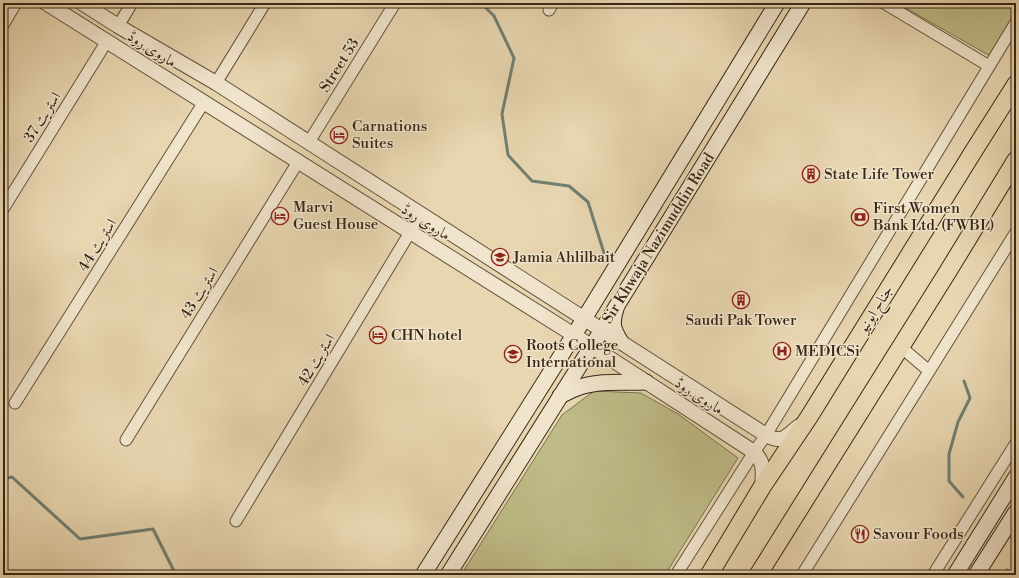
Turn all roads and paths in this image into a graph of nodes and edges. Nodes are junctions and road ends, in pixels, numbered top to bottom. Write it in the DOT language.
graph roads {
  1 [pos="16,3"];
  2 [pos="46,3"];
  3 [pos="82,3"];
  4 [pos="132,3"];
  5 [pos="265,3"];
  6 [pos="395,3"];
  7 [pos="777,3"];
  8 [pos="803,3"];
  9 [pos="884,3"];
  10 [pos="1016,22"];
  11 [pos="3,25"];
  12 [pos="118,26"];
  13 [pos="107,41"];
  14 [pos="989,66"];
  15 [pos="216,83"];
  16 [pos="1016,84"];
  17 [pos="204,102"];
  18 [pos="309,142"];
  19 [pos="1016,160"];
  20 [pos="298,162"];
  21 [pos="3,209"];
  22 [pos="421,214"];
  23 [pos="411,232"];
  24 [pos="1016,232"];
  25 [pos="618,301"];
  26 [pos="584,319"];
  27 [pos="602,330"];
  28 [pos="574,335"];
  29 [pos="621,342"];
  30 [pos="590,346"];
  31 [pos="901,347"];
  32 [pos="930,371"];
  33 [pos="646,382"];
  34 [pos="559,396"];
  35 [pos="15,403"];
  36 [pos="809,417"];
  37 [pos="766,435"];
  38 [pos="126,440"];
  39 [pos="1016,443"];
  40 [pos="754,452"];
  41 [pos="1016,477"];
  42 [pos="762,487"];
  43 [pos="1016,512"];
  44 [pos="236,521"];
  45 [pos="979,571"];
  46 [pos="423,575"];
  47 [pos="448,575"];
  48 [pos="676,575"];
  49 [pos="709,575"];
  50 [pos="758,575"];
  51 [pos="802,575"];
  52 [pos="933,575"];
  53 [pos="955,575"];
  1 -- 11 [label="street"];
  2 -- 13 [label="street, ماروی روڈ"];
  3 -- 12 [label="street, ماروی روڈ"];
  4 -- 12 [label="street"];
  5 -- 15 [label="street"];
  6 -- 18 [label="street, Street 53"];
  7 -- 26 [label="main road, Sir Khwaja Nazimuddin Road"];
  8 -- 25 [label="main road, Sir Khwaja Nazimuddin Road"];
  9 -- 14 [label="street"];
  10 -- 14 [label="street"];
  12 -- 13 [label="street"];
  12 -- 15 [label="street, ماروی روڈ"];
  13 -- 17 [label="street, ماروی روڈ"];
  13 -- 21 [label="street, اسٹریٹ 37"];
  14 -- 37 [label="street"];
  15 -- 17 [label="street"];
  15 -- 18 [label="street, ماروی روڈ"];
  16 -- 36 [label="main road, جناح ایونیو"];
  17 -- 20 [label="street, ماروی روڈ"];
  17 -- 35 [label="street, اسٹریٹ 44"];
  18 -- 20 [label="street"];
  18 -- 22 [label="street, ماروی روڈ"];
  19 -- 31 [label="main road"];
  20 -- 23 [label="street, ماروی روڈ"];
  20 -- 38 [label="street, اسٹریٹ 43"];
  22 -- 23 [label="street, اسٹریٹ 42"];
  22 -- 26 [label="street, ماروی روڈ"];
  23 -- 28 [label="street, ماروی روڈ"];
  23 -- 44 [label="street, اسٹریٹ 42"];
  24 -- 32 [label="street"];
  25 -- 27 [label="main road, Sir Khwaja Nazimuddin Road"];
  25 -- 29 [label="main road"];
  26 -- 27 [label="street, ماروی روڈ"];
  26 -- 28 [label="main road, Sir Khwaja Nazimuddin Road"];
  27 -- 29 [label="street, ماروی روڈ"];
  27 -- 30 [label="main road, Sir Khwaja Nazimuddin Road"];
  28 -- 30 [label="street, ماروی روڈ"];
  28 -- 46 [label="main road, Sir Khwaja Nazimuddin Road"];
  29 -- 37 [label="street, ماروی روڈ"];
  30 -- 33 [label="street, ماروی روڈ"];
  30 -- 34 [label="main road, Sir Khwaja Nazimuddin Road"];
  31 -- 32 [label="street"];
  31 -- 50 [label="main road"];
  32 -- 51 [label="street"];
  33 -- 34 [label="main road"];
  33 -- 40 [label="street, ماروی روڈ"];
  34 -- 47 [label="main road, Sir Khwaja Nazimuddin Road"];
  36 -- 37 [label="street, ماروی روڈ"];
  36 -- 42 [label="main road, جناح ایونیو"];
  37 -- 40 [label="street"];
  39 -- 52 [label="street"];
  40 -- 42 [label="street"];
  40 -- 48 [label="street"];
  41 -- 53 [label="main road"];
  42 -- 49 [label="main road, جناح ایونیو"];
  43 -- 45 [label="main road"];
}
